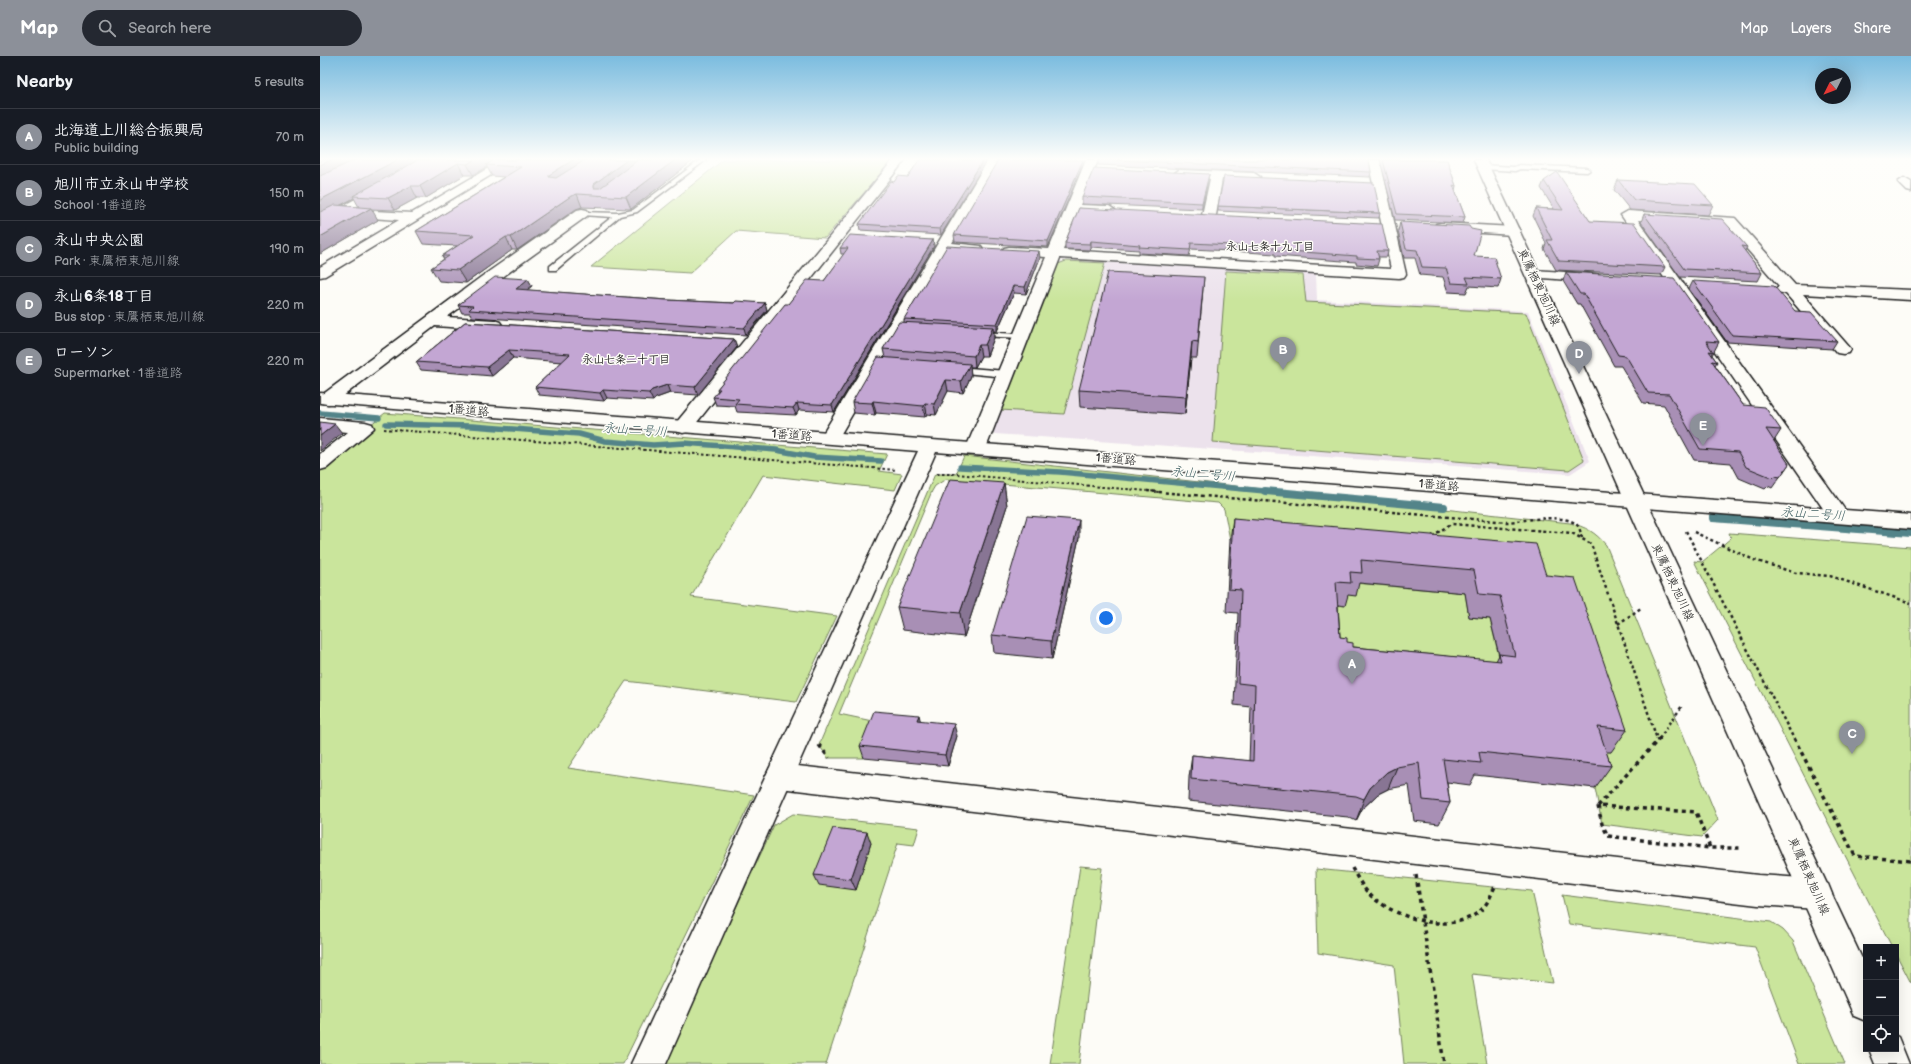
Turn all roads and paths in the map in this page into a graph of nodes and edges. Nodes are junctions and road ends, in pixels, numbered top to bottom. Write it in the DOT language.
graph roads {
  1 [pos="349,207"];
  2 [pos="431,207"];
  3 [pos="640,207"];
  4 [pos="861,207"];
  5 [pos="963,207"];
  6 [pos="1211,207"];
  7 [pos="1384,207"];
  8 [pos="1502,207"];
  9 [pos="1073,208"];
  10 [pos="1118,210"];
  11 [pos="320,211"];
  12 [pos="340,212"];
  13 [pos="582,213"];
  14 [pos="1194,214"];
  15 [pos="618,215"];
  16 [pos="1209,215"];
  17 [pos="1225,216"];
  18 [pos="414,217"];
  19 [pos="320,223"];
  20 [pos="1373,224"];
  21 [pos="1388,225"];
  22 [pos="1404,226"];
  23 [pos="1427,227"];
  24 [pos="1513,231"];
  25 [pos="838,235"];
  26 [pos="854,236"];
  27 [pos="939,243"];
  28 [pos="1054,254"];
  29 [pos="553,268"];
  30 [pos="320,273"];
  31 [pos="1534,274"];
  32 [pos="1611,279"];
  33 [pos="1665,282"];
  34 [pos="1696,284"];
  35 [pos="1767,288"];
  36 [pos="1790,289"];
  37 [pos="1911,295"];
  38 [pos="434,321"];
  39 [pos="513,326"];
  40 [pos="973,334"];
  41 [pos="1021,336"];
  42 [pos="1843,349"];
  43 [pos="951,370"];
  44 [pos="1006,374"];
  45 [pos="324,398"];
  46 [pos="320,424"];
  47 [pos="683,427"];
  48 [pos="365,428"];
  49 [pos="830,437"];
  50 [pos="930,445"];
  51 [pos="976,448"];
  52 [pos="320,464"];
  53 [pos="917,472"];
  54 [pos="1636,500"];
  55 [pos="1838,515"];
  56 [pos="1911,522"];
  57 [pos="1686,531"];
  58 [pos="1694,532"];
  59 [pos="1582,538"];
  60 [pos="1425,540"];
  61 [pos="1911,603"];
  62 [pos="1641,608"];
  63 [pos="1618,624"];
  64 [pos="1682,706"];
  65 [pos="822,737"];
  66 [pos="1658,741"];
  67 [pos="836,759"];
  68 [pos="780,776"];
  69 [pos="1598,806"];
  70 [pos="1346,843"];
  71 [pos="1710,848"];
  72 [pos="1741,848"];
  73 [pos="1412,850"];
  74 [pos="1495,860"];
  75 [pos="1911,861"];
  76 [pos="1817,894"];
  77 [pos="1422,921"];
  78 [pos="1863,997"];
  79 [pos="1887,1052"];
  80 [pos="648,1064"];
  81 [pos="1444,1064"];
  82 [pos="1892,1064"];
  1 -- 12 [label="street"];
  2 -- 18 [label="street"];
  3 -- 15 [label="lane"];
  4 -- 25 [label="street"];
  5 -- 27 [label="street"];
  6 -- 16 [label="street"];
  7 -- 21 [label="street"];
  8 -- 24 [label="street, 東鷹栖東旭川線"];
  9 -- 10 [label="street"];
  9 -- 28 [label="street"];
  11 -- 12 [label="street"];
  12 -- 18 [label="street"];
  12 -- 19 [label="street"];
  13 -- 15 [label="lane"];
  13 -- 38 [label="street"];
  14 -- 16 [label="street"];
  15 -- 29 [label="lane"];
  16 -- 17 [label="street"];
  18 -- 30 [label="street"];
  20 -- 21 [label="street"];
  21 -- 22 [label="street"];
  21 -- 28 [label="street"];
  23 -- 24 [label="street"];
  24 -- 31 [label="street, 東鷹栖東旭川線"];
  25 -- 26 [label="street"];
  25 -- 47 [label="street"];
  27 -- 28 [label="street"];
  27 -- 49 [label="street"];
  28 -- 41 [label="street"];
  31 -- 32 [label="street"];
  31 -- 54 [label="street, 東鷹栖東旭川線"];
  33 -- 34 [label="street"];
  33 -- 36 [label="street"];
  33 -- 55 [label="street"];
  35 -- 36 [label="street"];
  36 -- 37 [label="street"];
  36 -- 42 [label="street"];
  38 -- 39 [label="street"];
  38 -- 45 [label="street"];
  40 -- 41 [label="lane"];
  41 -- 44 [label="street"];
  43 -- 44 [label="lane"];
  44 -- 51 [label="street"];
  45 -- 47 [label="street, 1番道路"];
  46 -- 48 [label="street"];
  47 -- 49 [label="street, 1番道路"];
  48 -- 52 [label="street"];
  48 -- 53 [label="path"];
  49 -- 50 [label="street, 1番道路"];
  50 -- 51 [label="street, 1番道路"];
  50 -- 53 [label="street"];
  51 -- 54 [label="street, 1番道路"];
  53 -- 59 [label="path"];
  53 -- 68 [label="street"];
  54 -- 55 [label="street, 1番道路"];
  54 -- 76 [label="street, 東鷹栖東旭川線"];
  55 -- 56 [label="street, 1番道路"];
  57 -- 75 [label="path"];
  58 -- 61 [label="path"];
  59 -- 60 [label="path"];
  59 -- 63 [label="path"];
  62 -- 63 [label="path"];
  63 -- 66 [label="path"];
  64 -- 66 [label="path"];
  65 -- 67 [label="path"];
  66 -- 69 [label="path"];
  68 -- 70 [label="street"];
  68 -- 80 [label="street"];
  69 -- 71 [label="path"];
  69 -- 71 [label="path"];
  70 -- 73 [label="street"];
  70 -- 77 [label="path"];
  71 -- 72 [label="path"];
  73 -- 74 [label="street"];
  73 -- 77 [label="path"];
  74 -- 76 [label="street"];
  74 -- 77 [label="path"];
  76 -- 78 [label="street, 東鷹栖東旭川線"];
  77 -- 81 [label="path"];
  79 -- 82 [label="street"];
}
